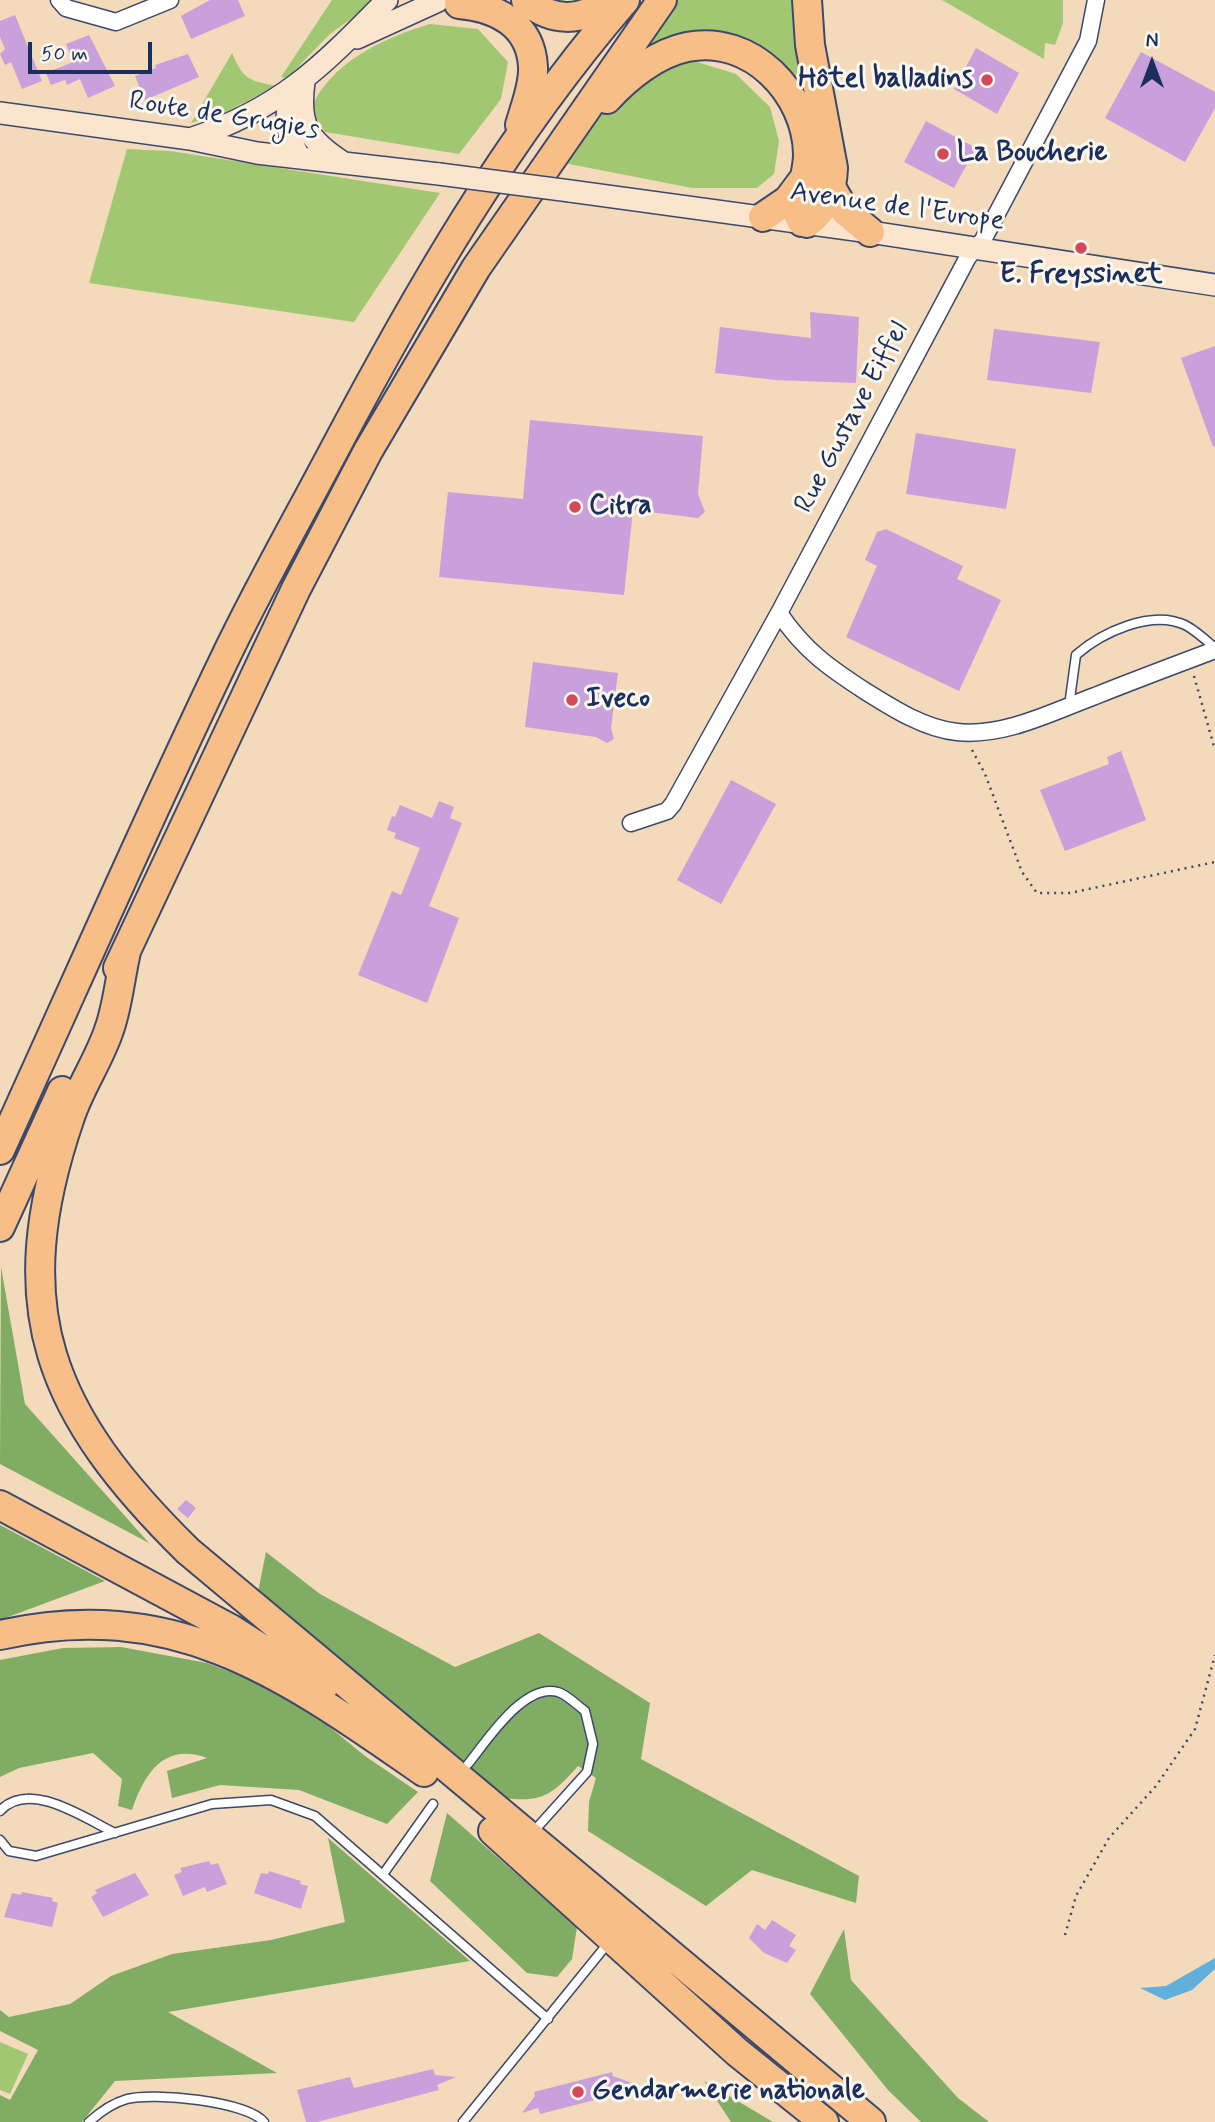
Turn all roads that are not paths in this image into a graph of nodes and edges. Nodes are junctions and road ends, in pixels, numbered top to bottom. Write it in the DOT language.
graph roads {
  1 [pos="59,0"];
  2 [pos="170,0"];
  3 [pos="387,0"];
  4 [pos="526,0"];
  5 [pos="607,0"];
  6 [pos="625,0"];
  7 [pos="662,0"];
  8 [pos="807,0"];
  9 [pos="1096,0"];
  10 [pos="452,1"];
  11 [pos="342,45"];
  12 [pos="297,86"];
  13 [pos="0,113"];
  14 [pos="190,139"];
  15 [pos="512,151"];
  16 [pos="300,158"];
  17 [pos="346,164"];
  18 [pos="803,180"];
  19 [pos="832,188"];
  20 [pos="570,191"];
  21 [pos="521,202"];
  22 [pos="763,216"];
  23 [pos="805,222"];
  24 [pos="870,232"];
  25 [pos="975,249"];
  26 [pos="1215,285"];
  27 [pos="779,613"];
  28 [pos="1215,649"];
  29 [pos="215,680"];
  30 [pos="1069,706"];
  31 [pos="631,824"];
  32 [pos="126,952"];
  33 [pos="0,1123"];
  34 [pos="0,1150"];
  35 [pos="0,1227"];
  36 [pos="0,1488"];
  37 [pos="0,1504"];
  38 [pos="0,1635"];
  39 [pos="417,1746"];
  40 [pos="468,1764"];
  41 [pos="437,1794"];
  42 [pos="0,1811"];
  43 [pos="115,1833"];
  44 [pos="528,1837"];
  45 [pos="0,1840"];
  46 [pos="384,1873"];
  47 [pos="620,1929"];
  48 [pos="548,2019"];
  49 [pos="89,2122"];
  50 [pos="264,2122"];
  51 [pos="463,2122"];
  52 [pos="824,2122"];
  53 [pos="871,2122"];
  1 -- 2 [label="street"];
  3 -- 11 [label="street"];
  4 -- 5 [label="highway"];
  6 -- 15 [label="highway"];
  7 -- 21 [label="highway"];
  8 -- 19 [label="highway"];
  9 -- 25 [label="street, Rue Gustave Eiffel"];
  10 -- 11 [label="street"];
  10 -- 15 [label="highway"];
  11 -- 12 [label="street"];
  12 -- 14 [label="street"];
  12 -- 16 [label="street"];
  12 -- 17 [label="street"];
  13 -- 14 [label="street, Route de Grugies"];
  14 -- 16 [label="street, Route de Grugies"];
  15 -- 29 [label="highway"];
  16 -- 17 [label="street, Route de Grugies"];
  17 -- 20 [label="street, Route de Grugies, bridge"];
  18 -- 21 [label="highway"];
  18 -- 22 [label="highway"];
  18 -- 23 [label="highway"];
  19 -- 23 [label="highway"];
  19 -- 24 [label="highway"];
  20 -- 22 [label="street, Avenue de l'Europe"];
  21 -- 32 [label="highway"];
  22 -- 23 [label="street, Avenue de l'Europe"];
  23 -- 24 [label="street, Avenue de l'Europe"];
  24 -- 25 [label="street, Avenue de l'Europe"];
  25 -- 26 [label="street, Avenue de l'Europe"];
  25 -- 27 [label="street, Rue Gustave Eiffel"];
  27 -- 30 [label="street"];
  27 -- 31 [label="street, Rue Gustave Eiffel"];
  28 -- 30 [label="street"];
  28 -- 30 [label="lane"];
  29 -- 33 [label="highway"];
  29 -- 34 [label="highway"];
  32 -- 35 [label="highway"];
  32 -- 39 [label="highway"];
  36 -- 39 [label="highway"];
  37 -- 41 [label="highway"];
  38 -- 41 [label="highway"];
  39 -- 44 [label="highway"];
  40 -- 44 [label="lane"];
  41 -- 46 [label="lane"];
  41 -- 47 [label="highway"];
  42 -- 43 [label="lane"];
  43 -- 45 [label="lane"];
  43 -- 46 [label="lane"];
  44 -- 47 [label="highway"];
  46 -- 48 [label="lane"];
  47 -- 48 [label="lane"];
  47 -- 52 [label="highway"];
  47 -- 53 [label="highway"];
  48 -- 51 [label="lane"];
  49 -- 50 [label="lane"];
}
